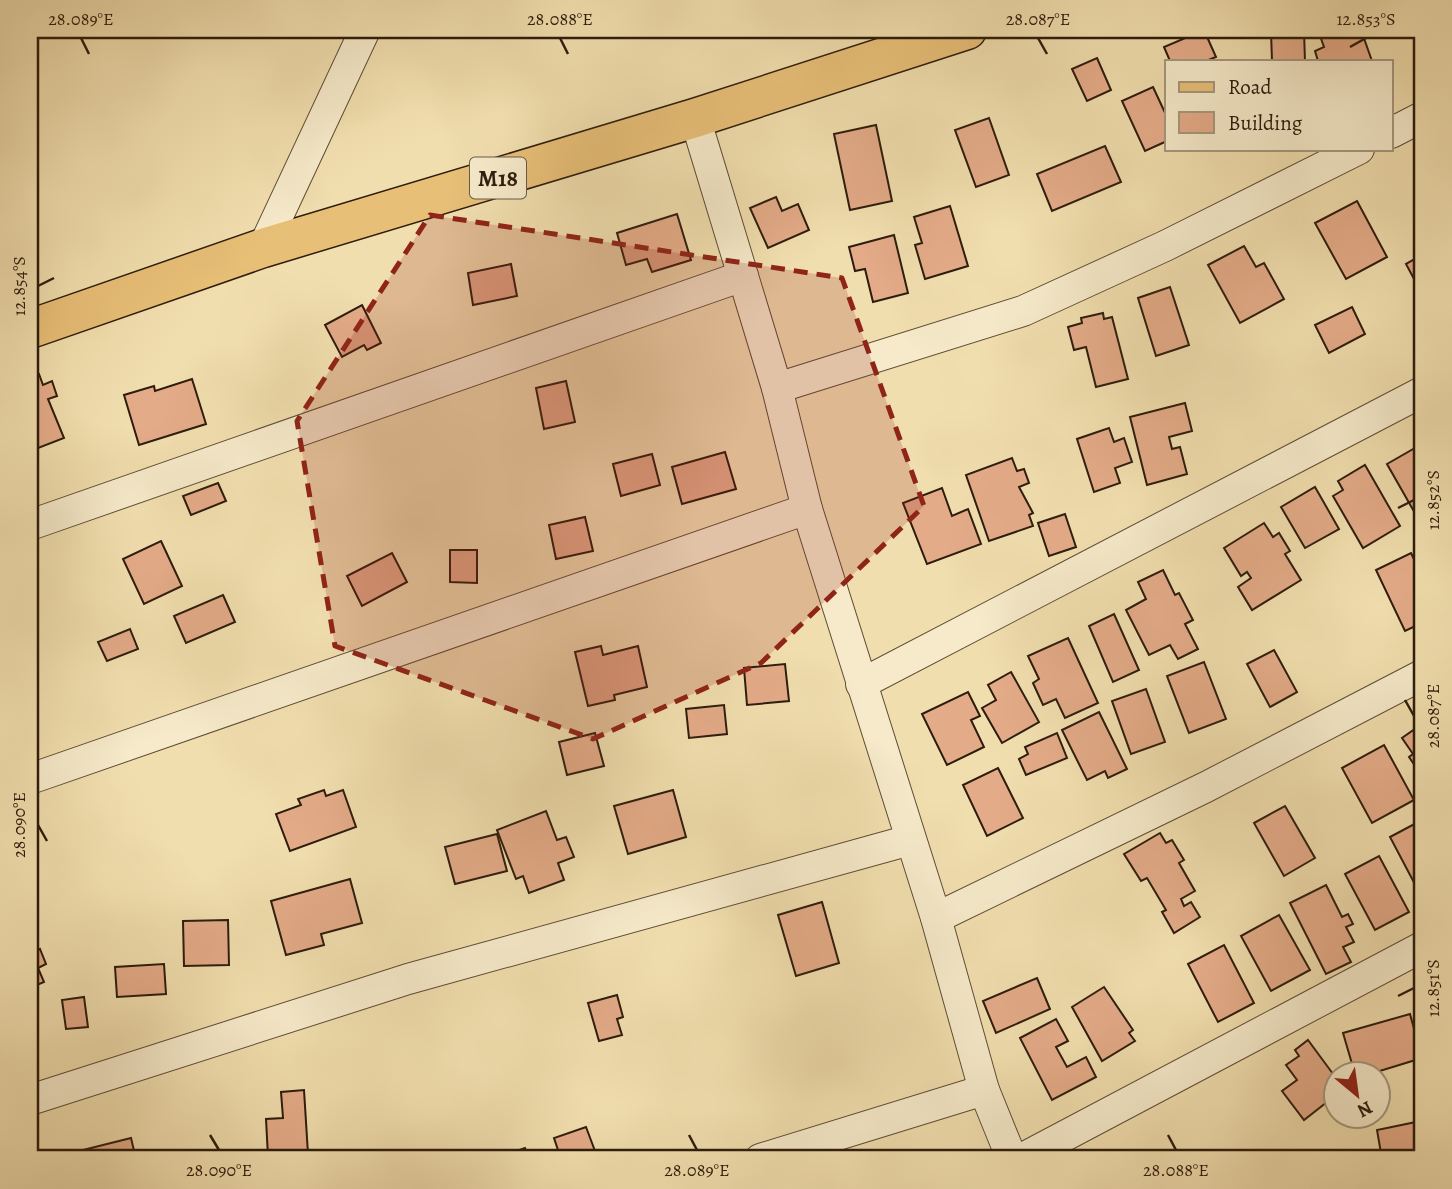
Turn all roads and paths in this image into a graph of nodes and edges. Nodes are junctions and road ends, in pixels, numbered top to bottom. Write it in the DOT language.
graph roads {
  1 [pos="365,30"];
  2 [pos="944,33"];
  3 [pos="1422,117"];
  4 [pos="695,118"];
  5 [pos="1392,132"];
  6 [pos="1357,150"];
  7 [pos="263,248"];
  8 [pos="743,276"];
  9 [pos="30,330"];
  10 [pos="776,388"];
  11 [pos="1422,392"];
  12 [pos="807,509"];
  13 [pos="30,525"];
  14 [pos="1422,675"];
  15 [pos="861,684"];
  16 [pos="30,779"];
  17 [pos="910,839"];
  18 [pos="936,918"];
  19 [pos="1422,947"];
  20 [pos="984,1090"];
  21 [pos="30,1100"];
  22 [pos="760,1159"];
  23 [pos="1012,1159"];
  24 [pos="1021,1159"];
  1 -- 7 [label="street"];
  2 -- 4 [label="main road, M18"];
  3 -- 5 [label="street"];
  4 -- 7 [label="main road, M18"];
  4 -- 8 [label="street"];
  6 -- 10 [label="street"];
  7 -- 9 [label="main road, M18"];
  8 -- 10 [label="street"];
  8 -- 13 [label="street"];
  10 -- 12 [label="street"];
  11 -- 15 [label="street"];
  12 -- 15 [label="street"];
  12 -- 16 [label="street"];
  14 -- 18 [label="street"];
  15 -- 17 [label="street"];
  17 -- 18 [label="street"];
  17 -- 21 [label="street"];
  18 -- 20 [label="street"];
  19 -- 24 [label="street"];
  20 -- 22 [label="street"];
  20 -- 23 [label="street"];
}
